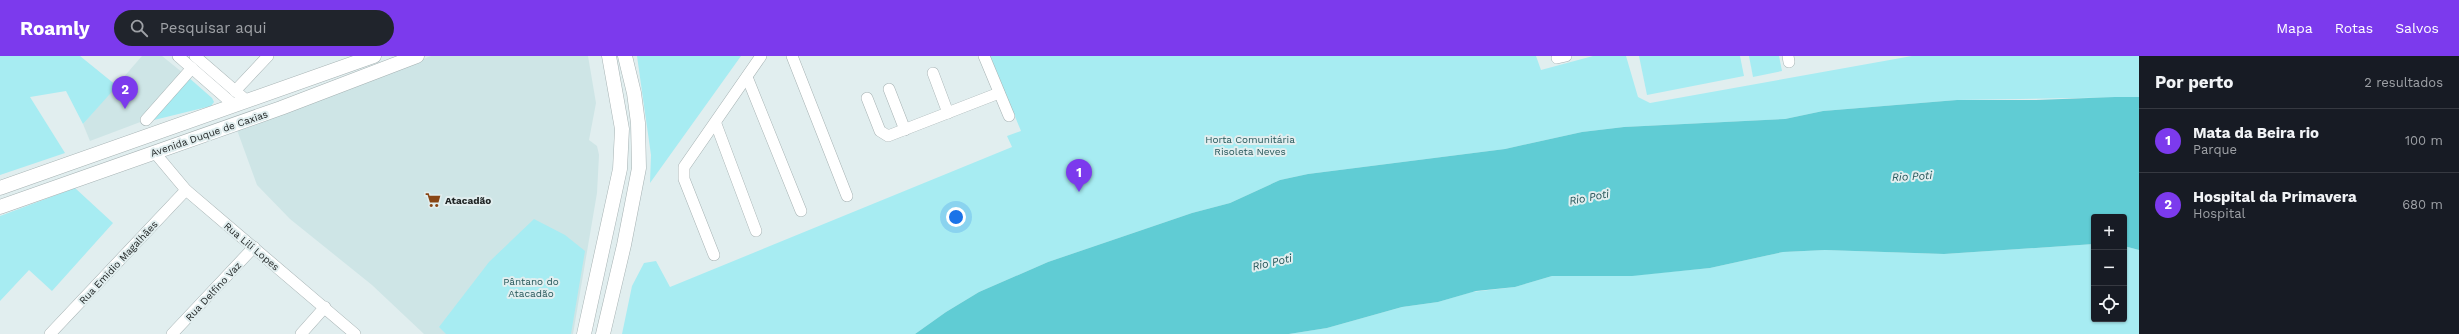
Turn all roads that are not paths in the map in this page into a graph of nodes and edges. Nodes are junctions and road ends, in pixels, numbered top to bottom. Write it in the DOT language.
graph roads {
  1 [pos="178,56"];
  2 [pos="196,56"];
  3 [pos="268,56"];
  4 [pos="374,56"];
  5 [pos="417,56"];
  6 [pos="761,56"];
  7 [pos="792,56"];
  8 [pos="984,56"];
  9 [pos="626,58"];
  10 [pos="609,59"];
  11 [pos="192,68"];
  12 [pos="933,73"];
  13 [pos="747,76"];
  14 [pos="889,89"];
  15 [pos="235,91"];
  16 [pos="999,93"];
  17 [pos="867,98"];
  18 [pos="240,103"];
  19 [pos="948,113"];
  20 [pos="1009,116"];
  21 [pos="146,120"];
  22 [pos="716,124"];
  23 [pos="905,130"];
  24 [pos="155,152"];
  25 [pos="0,188"];
  26 [pos="186,190"];
  27 [pos="847,196"];
  28 [pos="0,207"];
  29 [pos="801,211"];
  30 [pos="756,231"];
  31 [pos="254,247"];
  32 [pos="714,255"];
  33 [pos="325,307"];
  34 [pos="50,334"];
  35 [pos="172,334"];
  36 [pos="301,334"];
  37 [pos="355,334"];
  38 [pos="584,334"];
  39 [pos="603,334"];
  1 -- 11 [label="street"];
  2 -- 15 [label="street"];
  3 -- 15 [label="street"];
  4 -- 18 [label="main road, Avenida Duque de Caxias"];
  5 -- 24 [label="main road, Avenida Duque de Caxias"];
  6 -- 13 [label="street"];
  7 -- 27 [label="street"];
  8 -- 16 [label="street"];
  9 -- 39 [label="main road"];
  10 -- 38 [label="main road"];
  11 -- 18 [label="street"];
  11 -- 21 [label="street"];
  12 -- 19 [label="street"];
  13 -- 22 [label="street"];
  13 -- 29 [label="street"];
  14 -- 23 [label="street"];
  15 -- 18 [label="street"];
  16 -- 19 [label="street"];
  16 -- 20 [label="street"];
  17 -- 23 [label="street"];
  18 -- 25 [label="main road, Avenida Duque de Caxias"];
  19 -- 23 [label="street"];
  22 -- 30 [label="street"];
  22 -- 32 [label="street"];
  24 -- 26 [label="street, Rua Lili Lopes"];
  24 -- 28 [label="main road, Avenida Duque de Caxias"];
  26 -- 31 [label="street, Rua Lili Lopes"];
  26 -- 34 [label="street, Rua Emidio Magalhães"];
  31 -- 33 [label="street, Rua Lili Lopes"];
  31 -- 35 [label="street, Rua Delfino Vaz"];
  33 -- 36 [label="street"];
  33 -- 37 [label="street, Rua Lili Lopes"];
}
